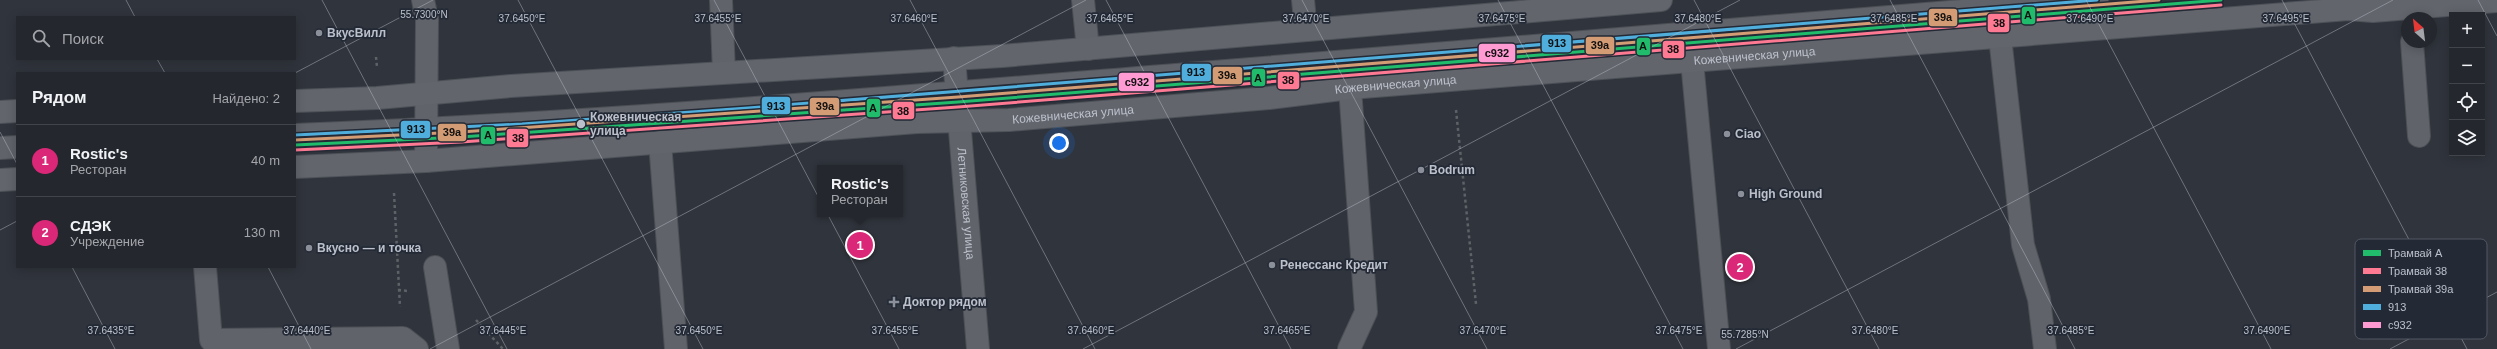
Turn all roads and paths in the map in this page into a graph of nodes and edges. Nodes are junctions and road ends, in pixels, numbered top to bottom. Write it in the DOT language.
graph roads {
  1 [pos="423,0"];
  2 [pos="721,0"];
  3 [pos="1083,0"];
  4 [pos="1303,0"];
  5 [pos="1661,0"];
  6 [pos="2097,0"];
  7 [pos="2497,1"];
  8 [pos="2417,12"];
  9 [pos="2401,13"];
  10 [pos="1306,30"];
  11 [pos="2000,37"];
  12 [pos="2412,48"];
  13 [pos="1088,49"];
  14 [pos="954,58"];
  15 [pos="1692,61"];
  16 [pos="724,72"];
  17 [pos="1350,88"];
  18 [pos="957,93"];
  19 [pos="426,94"];
  20 [pos="296,101"];
  21 [pos="1455,102"];
  22 [pos="16,111"];
  23 [pos="0,112"];
  24 [pos="959,120"];
  25 [pos="426,130"];
  26 [pos="296,136"];
  27 [pos="2419,136"];
  28 [pos="660,142"];
  29 [pos="16,147"];
  30 [pos="0,148"];
  31 [pos="426,161"];
  32 [pos="296,167"];
  33 [pos="16,179"];
  34 [pos="0,180"];
  35 [pos="394,188"];
  36 [pos="435,267"];
  37 [pos="205,268"];
  38 [pos="398,290"];
  39 [pos="1476,304"];
  40 [pos="416,349"];
  41 [pos="448,349"];
  42 [pos="676,349"];
  43 [pos="978,349"];
  44 [pos="1349,349"];
  45 [pos="1719,349"];
  46 [pos="2045,349"];
  1 -- 19 [label="street"];
  2 -- 16 [label="street"];
  3 -- 13 [label="street"];
  4 -- 10 [label="street"];
  5 -- 10 [label="main road"];
  6 -- 18 [label="street"];
  7 -- 8 [label="main road, Кожевническая улица"];
  9 -- 11 [label="main road, Кожевническая улица"];
  10 -- 13 [label="main road"];
  11 -- 15 [label="main road, Кожевническая улица"];
  11 -- 46 [label="street"];
  12 -- 27 [label="street"];
  13 -- 14 [label="main road"];
  14 -- 16 [label="main road"];
  14 -- 18 [label="street, Летниковская улица"];
  15 -- 17 [label="main road, Кожевническая улица"];
  15 -- 45 [label="street"];
  16 -- 19 [label="main road"];
  17 -- 24 [label="main road, Кожевническая улица"];
  17 -- 44 [label="street"];
  18 -- 24 [label="street, Летниковская улица"];
  18 -- 25 [label="street"];
  19 -- 20 [label="main road"];
  19 -- 25 [label="street"];
  21 -- 39 [label="path"];
  22 -- 23 [label="main road"];
  24 -- 28 [label="main road, Кожевническая улица"];
  24 -- 43 [label="street, Летниковская улица"];
  25 -- 26 [label="street"];
  25 -- 31 [label="street"];
  28 -- 31 [label="main road, Кожевническая улица"];
  28 -- 42 [label="street"];
  29 -- 30 [label="street"];
  31 -- 32 [label="main road, Кожевническая улица"];
  33 -- 34 [label="main road"];
  35 -- 38 [label="path"];
  36 -- 41 [label="street"];
  37 -- 40 [label="street"];
}
